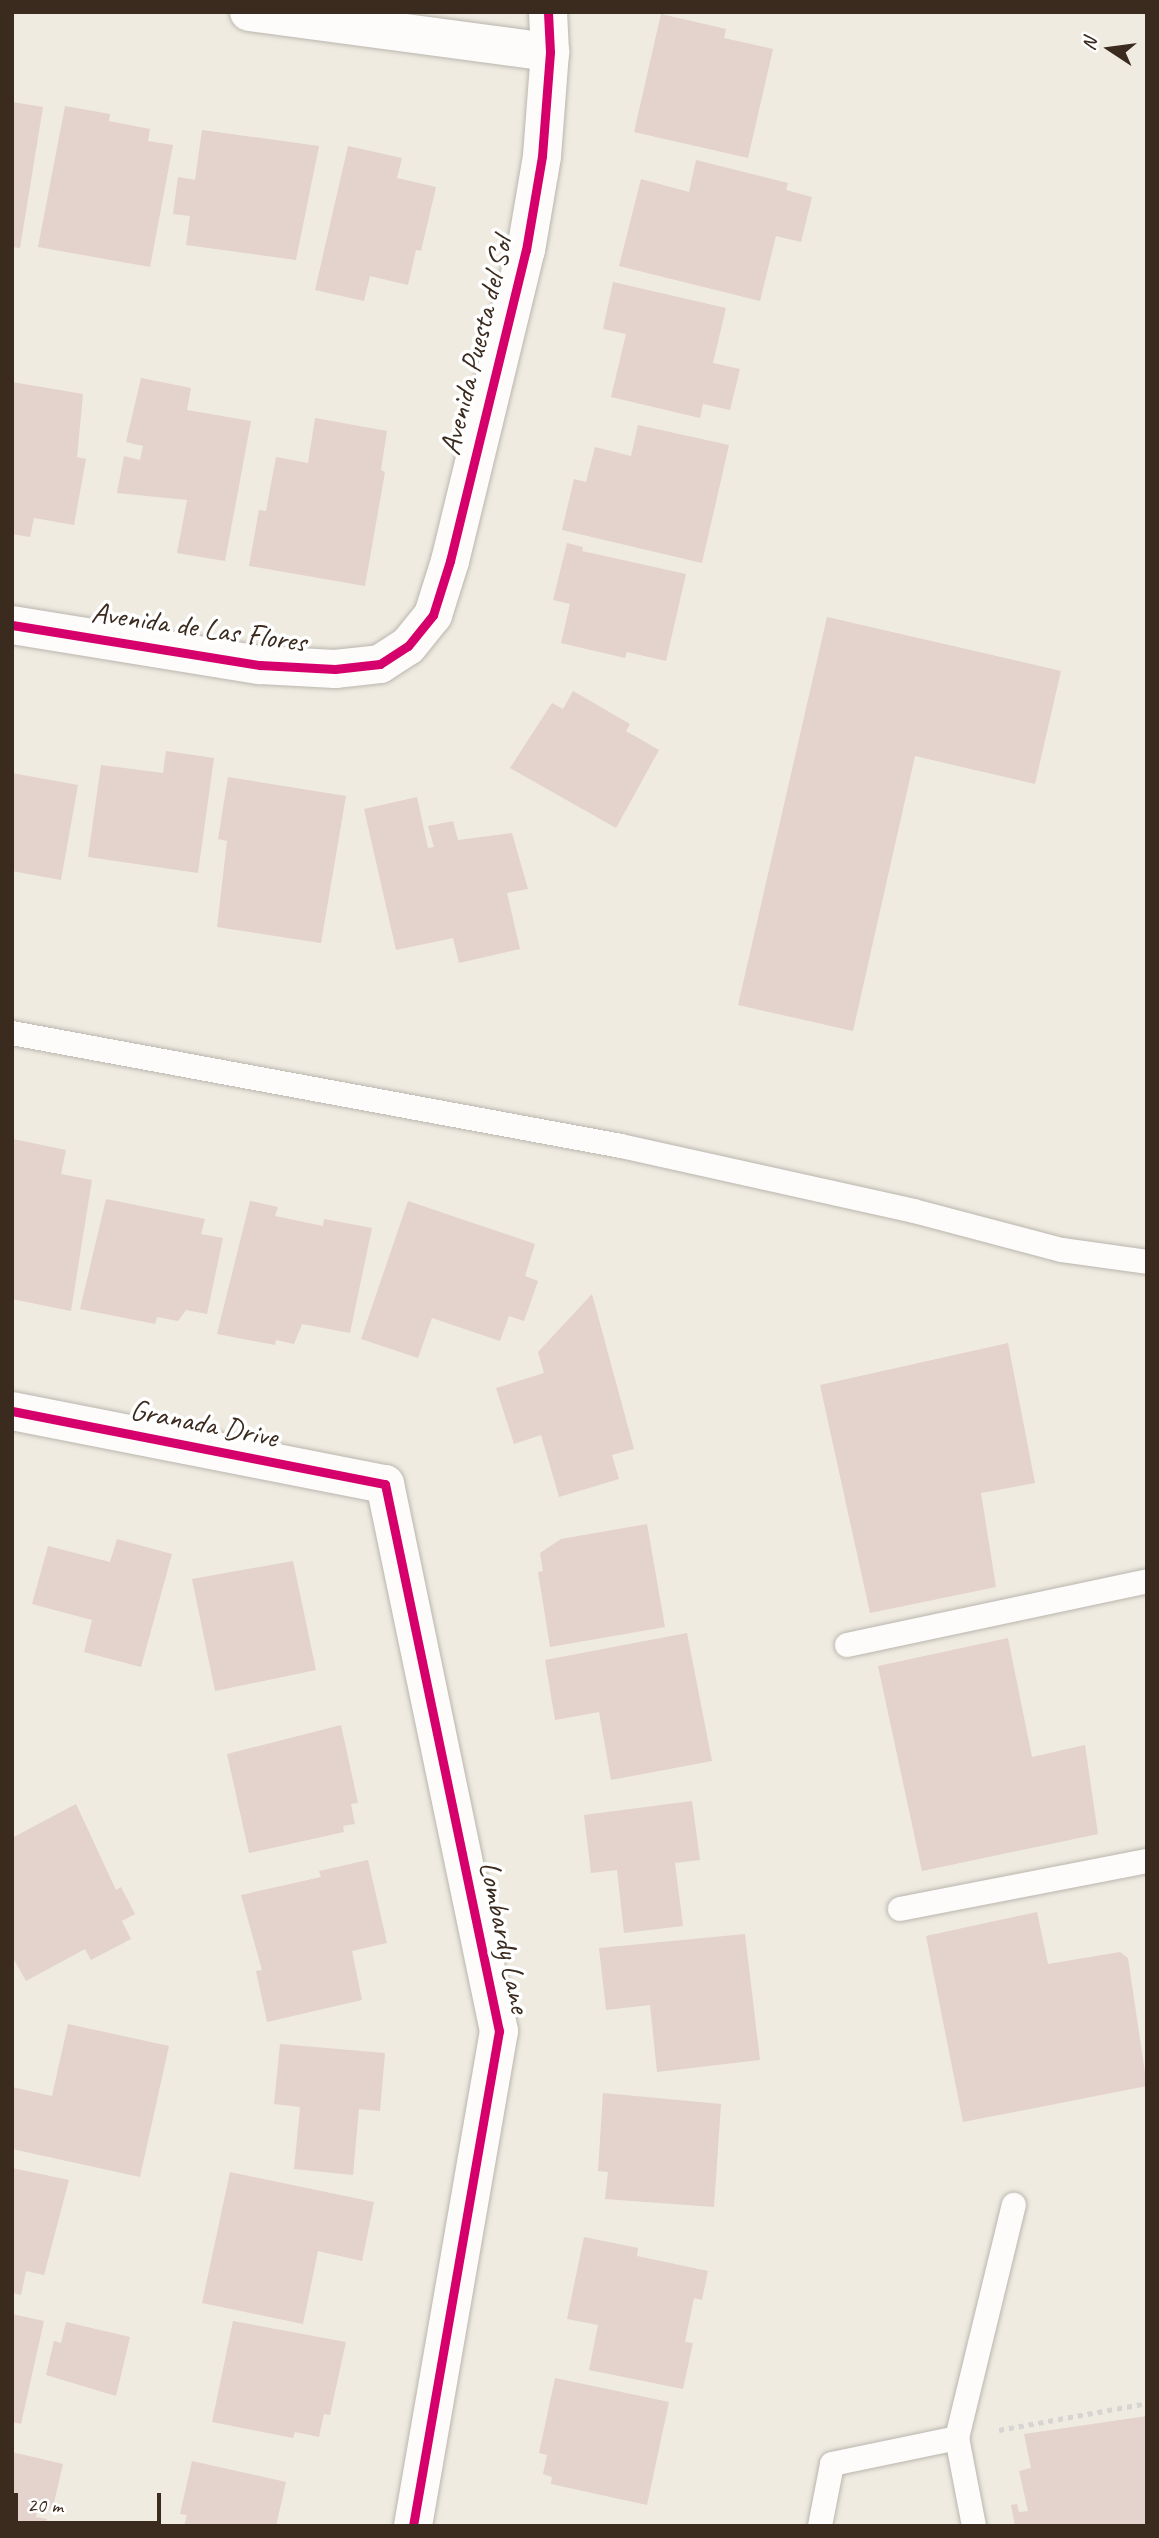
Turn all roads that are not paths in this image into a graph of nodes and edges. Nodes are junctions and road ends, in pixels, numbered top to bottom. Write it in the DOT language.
graph roads {
  1 [pos="249,12"];
  2 [pos="548,12"];
  3 [pos="550,51"];
  4 [pos="12,625"];
  5 [pos="380,664"];
  6 [pos="12,1033"];
  7 [pos="1147,1262"];
  8 [pos="12,1410"];
  9 [pos="385,1484"];
  10 [pos="1147,1581"];
  11 [pos="847,1645"];
  12 [pos="1147,1861"];
  13 [pos="900,1909"];
  14 [pos="1014,2205"];
  15 [pos="957,2438"];
  16 [pos="413,2526"];
  17 [pos="820,2526"];
  18 [pos="974,2526"];
  1 -- 3 [label="street"];
  2 -- 3 [label="street, Avenida Puesta del Sol"];
  3 -- 5 [label="street, Avenida Puesta del Sol"];
  4 -- 5 [label="street, Avenida de Las Flores"];
  6 -- 7 [label="lane"];
  8 -- 9 [label="street, Granada Drive"];
  9 -- 16 [label="street, Lombardy Lane"];
  10 -- 11 [label="lane"];
  12 -- 13 [label="lane"];
  14 -- 15 [label="lane"];
  15 -- 17 [label="lane"];
  15 -- 18 [label="lane"];
}
